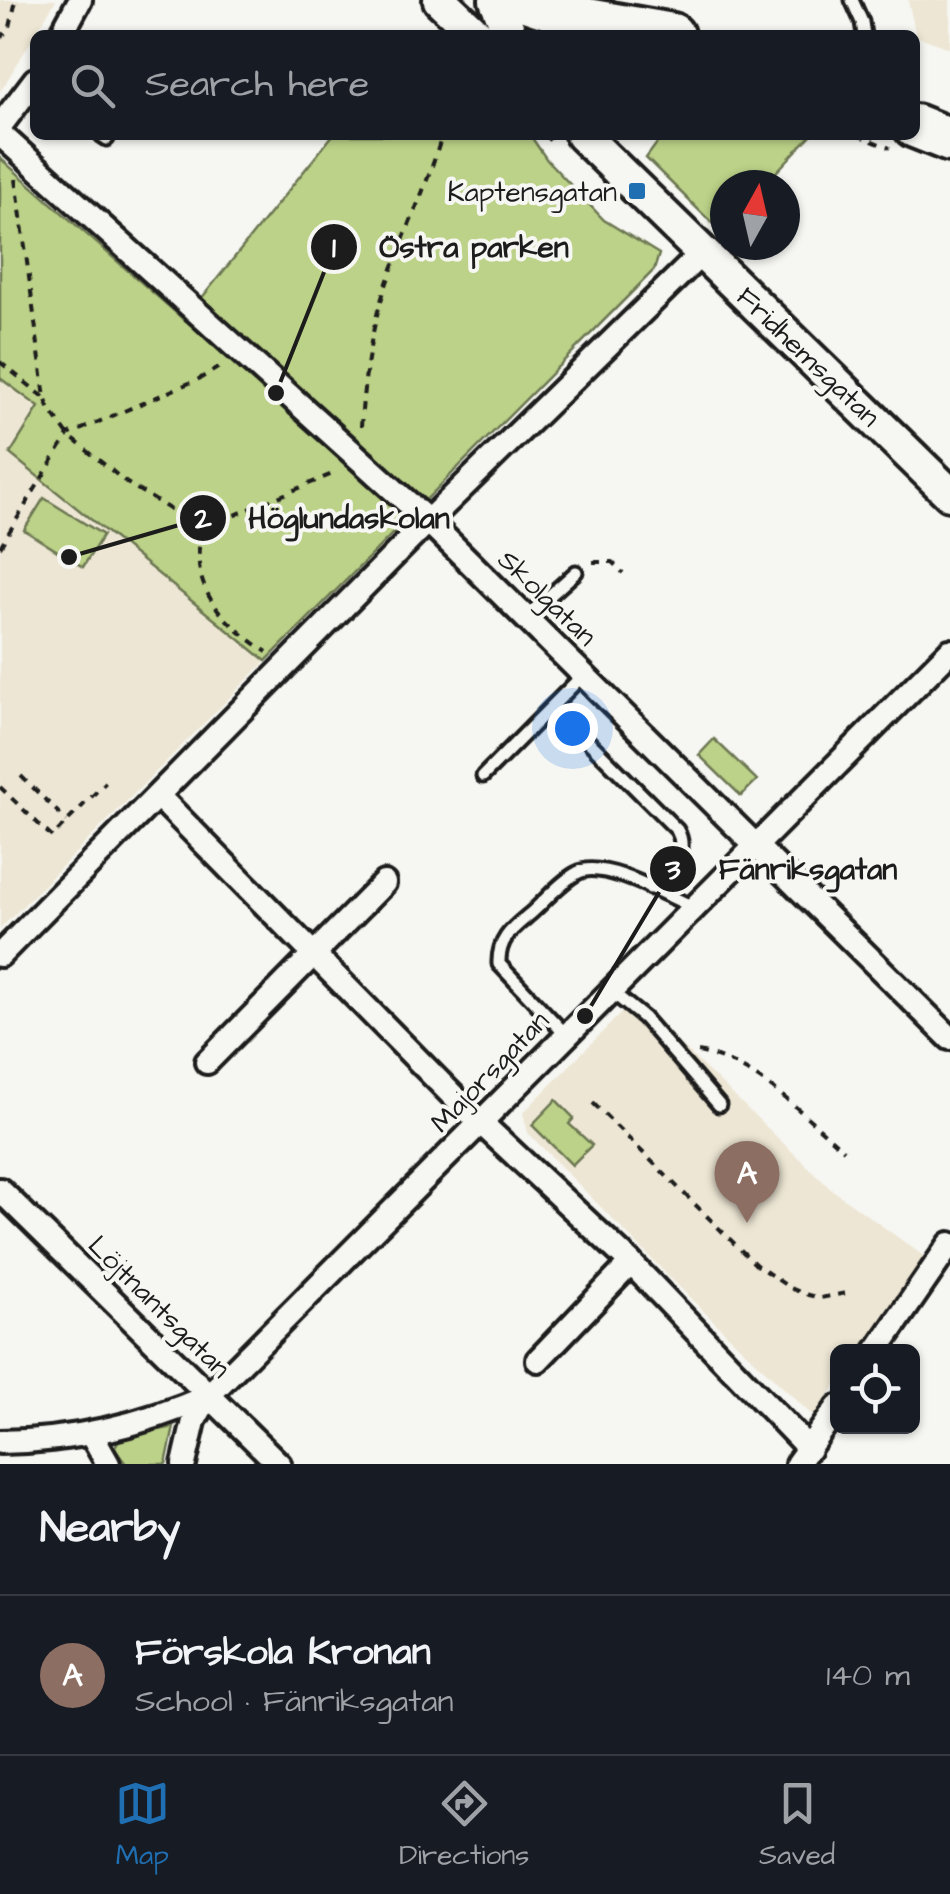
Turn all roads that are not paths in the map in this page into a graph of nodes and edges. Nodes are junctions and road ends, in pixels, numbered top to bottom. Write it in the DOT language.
graph roads {
  1 [pos="80,0"];
  2 [pos="440,0"];
  3 [pos="496,0"];
  4 [pos="526,0"];
  5 [pos="581,0"];
  6 [pos="852,0"];
  7 [pos="64,30"];
  8 [pos="472,30"];
  9 [pos="508,30"];
  10 [pos="643,30"];
  11 [pos="659,30"];
  12 [pos="862,30"];
  13 [pos="30,89"];
  14 [pos="920,128"];
  15 [pos="0,130"];
  16 [pos="587,140"];
  17 [pos="950,140"];
  18 [pos="702,253"];
  19 [pos="950,494"];
  20 [pos="428,521"];
  21 [pos="576,572"];
  22 [pos="526,617"];
  23 [pos="950,651"];
  24 [pos="584,674"];
  25 [pos="588,740"];
  26 [pos="483,776"];
  27 [pos="158,796"];
  28 [pos="754,845"];
  29 [pos="384,883"];
  30 [pos="650,888"];
  31 [pos="693,907"];
  32 [pos="0,955"];
  33 [pos="313,956"];
  34 [pos="612,992"];
  35 [pos="566,1035"];
  36 [pos="950,1038"];
  37 [pos="207,1062"];
  38 [pos="718,1105"];
  39 [pos="481,1124"];
  40 [pos="0,1190"];
  41 [pos="950,1244"];
  42 [pos="631,1263"];
  43 [pos="881,1344"];
  44 [pos="538,1360"];
  45 [pos="208,1396"];
  46 [pos="830,1418"];
  47 [pos="91,1434"];
  48 [pos="0,1442"];
  49 [pos="800,1460"];
  50 [pos="108,1464"];
  51 [pos="184,1464"];
  52 [pos="279,1464"];
  1 -- 7 [label="street"];
  2 -- 8 [label="street"];
  3 -- 9 [label="street"];
  4 -- 10 [label="highway"];
  5 -- 11 [label="highway"];
  6 -- 12 [label="lane"];
  13 -- 15 [label="street"];
  14 -- 17 [label="highway"];
  15 -- 20 [label="street, Skolgatan"];
  16 -- 18 [label="street, Fridhemsgatan"];
  18 -- 19 [label="street, Fridhemsgatan"];
  18 -- 20 [label="street"];
  20 -- 22 [label="street, Skolgatan"];
  20 -- 27 [label="street"];
  21 -- 22 [label="lane"];
  22 -- 24 [label="street, Skolgatan"];
  23 -- 28 [label="street, Majorsgatan"];
  24 -- 26 [label="lane"];
  24 -- 28 [label="street, Skolgatan"];
  25 -- 30 [label="lane"];
  27 -- 32 [label="street"];
  27 -- 33 [label="street"];
  28 -- 31 [label="street, Majorsgatan"];
  28 -- 36 [label="street, Skolgatan"];
  29 -- 33 [label="street"];
  30 -- 31 [label="lane"];
  30 -- 35 [label="lane"];
  31 -- 34 [label="street, Majorsgatan"];
  33 -- 37 [label="street"];
  33 -- 39 [label="street"];
  34 -- 35 [label="street, Majorsgatan"];
  34 -- 38 [label="lane"];
  35 -- 39 [label="street, Majorsgatan"];
  39 -- 42 [label="street"];
  39 -- 45 [label="street, Majorsgatan"];
  40 -- 45 [label="street, Löjtnantsgatan"];
  41 -- 43 [label="street"];
  42 -- 44 [label="street"];
  42 -- 49 [label="street"];
  45 -- 47 [label="street"];
  45 -- 51 [label="street, Majorsgatan"];
  45 -- 52 [label="street, Löjtnantsgatan"];
  46 -- 49 [label="street"];
  47 -- 48 [label="street"];
  47 -- 50 [label="street"];
}
